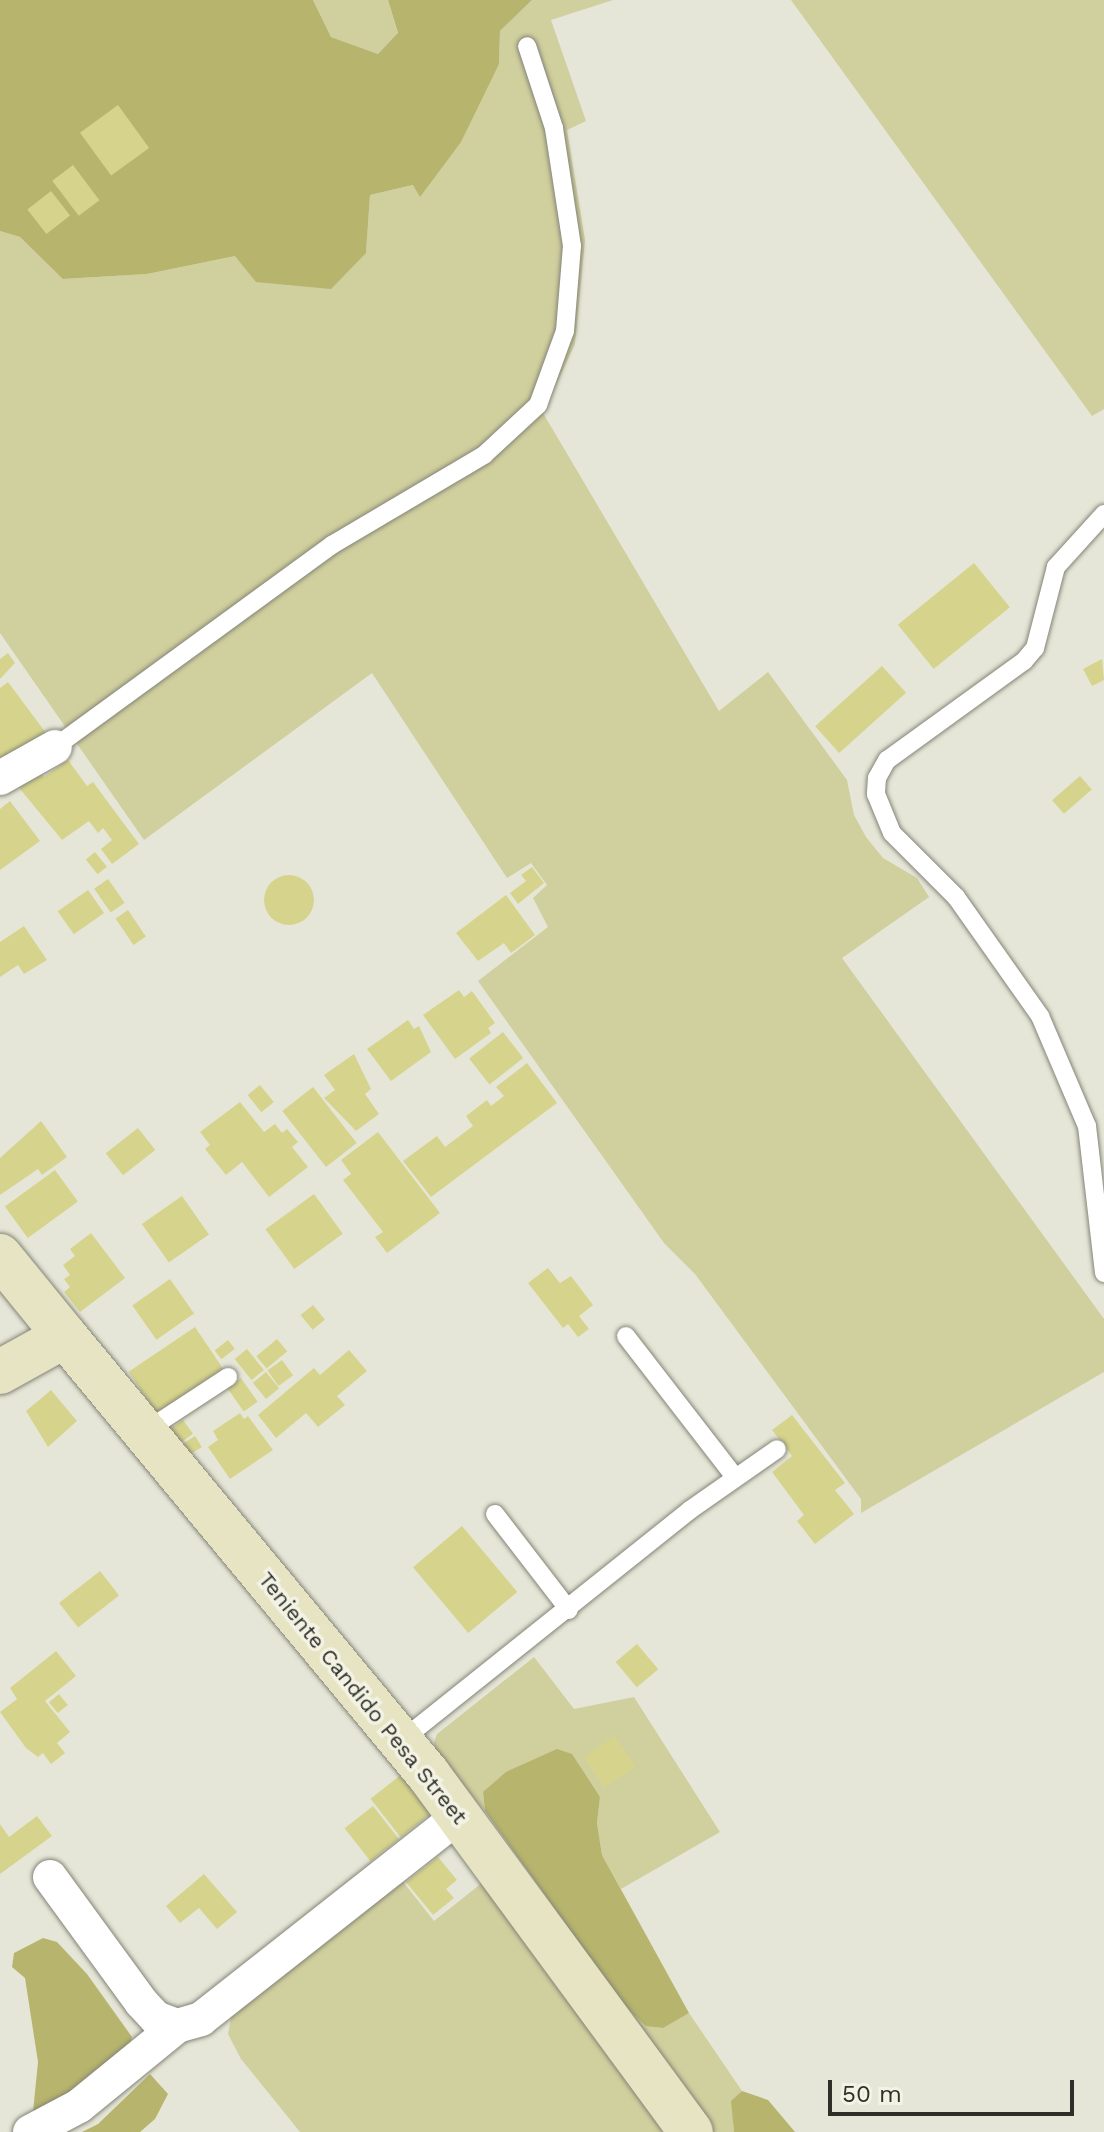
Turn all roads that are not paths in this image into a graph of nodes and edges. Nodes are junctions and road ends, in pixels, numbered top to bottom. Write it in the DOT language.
graph roads {
  1 [pos="527,46"];
  2 [pos="1104,514"];
  3 [pos="55,747"];
  4 [pos="0,778"];
  5 [pos="0,1256"];
  6 [pos="1104,1273"];
  7 [pos="65,1336"];
  8 [pos="626,1336"];
  9 [pos="0,1372"];
  10 [pos="228,1377"];
  11 [pos="147,1430"];
  12 [pos="777,1449"];
  13 [pos="735,1477"];
  14 [pos="495,1514"];
  15 [pos="569,1610"];
  16 [pos="402,1740"];
  17 [pos="460,1815"];
  18 [pos="50,1877"];
  19 [pos="177,2026"];
  20 [pos="30,2132"];
  21 [pos="691,2132"];
  1 -- 3 [label="lane"];
  2 -- 6 [label="lane"];
  3 -- 4 [label="street"];
  5 -- 7 [label="street, Teniente Candido Pesa Street"];
  7 -- 9 [label="street"];
  7 -- 11 [label="street, Teniente Candido Pesa Street"];
  8 -- 13 [label="lane"];
  10 -- 11 [label="lane"];
  11 -- 16 [label="street, Teniente Candido Pesa Street"];
  12 -- 13 [label="lane"];
  13 -- 15 [label="lane"];
  14 -- 15 [label="lane"];
  15 -- 16 [label="lane"];
  16 -- 17 [label="street, Teniente Candido Pesa Street"];
  17 -- 19 [label="street"];
  17 -- 21 [label="street, Teniente Candido Pesa Street"];
  18 -- 19 [label="street"];
  19 -- 20 [label="street"];
}
